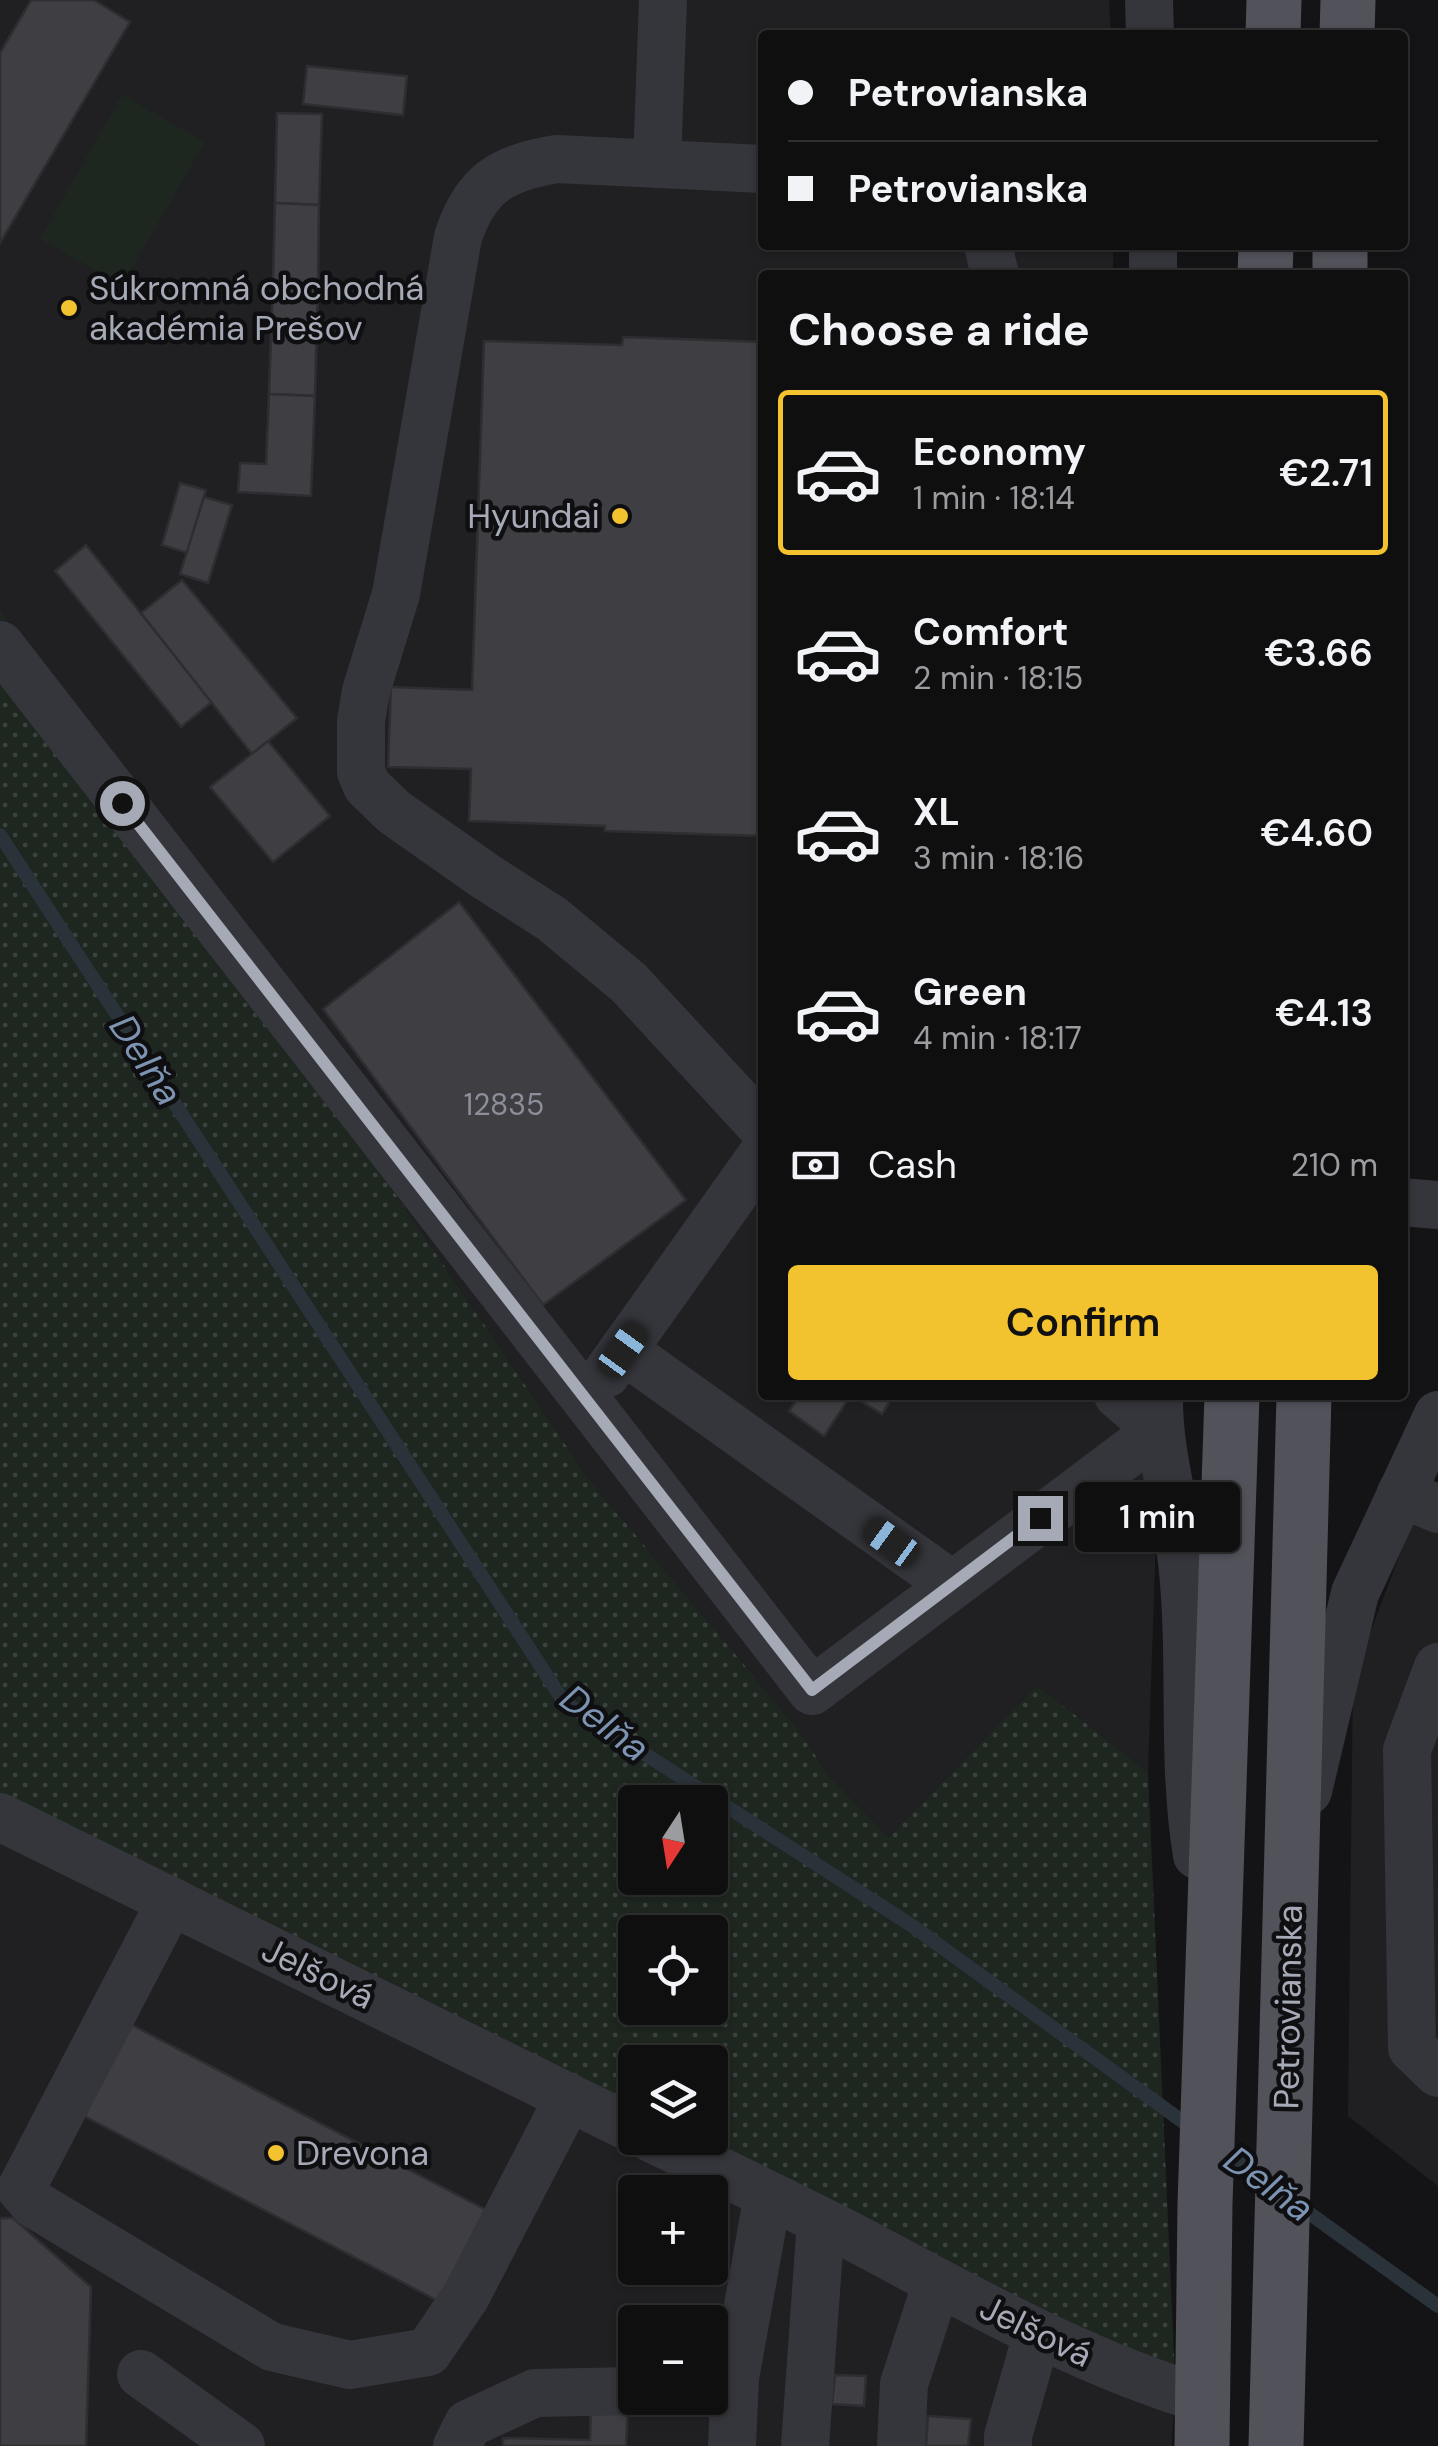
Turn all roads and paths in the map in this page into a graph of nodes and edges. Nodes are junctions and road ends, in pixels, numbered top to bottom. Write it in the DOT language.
graph roads {
  1 [pos="663,0"];
  2 [pos="1149,0"];
  3 [pos="1274,0"];
  4 [pos="1348,0"];
  5 [pos="1150,30"];
  6 [pos="1273,30"];
  7 [pos="1347,30"];
  8 [pos="658,164"];
  9 [pos="758,169"];
  10 [pos="0,646"];
  11 [pos="758,1123"];
  12 [pos="758,1160"];
  13 [pos="1408,1202"];
  14 [pos="1438,1205"];
  15 [pos="623,1350"];
  16 [pos="1130,1400"];
  17 [pos="1232,1400"];
  18 [pos="1304,1400"];
  19 [pos="587,1401"];
  20 [pos="1159,1412"];
  21 [pos="1438,1415"];
  22 [pos="1420,1501"];
  23 [pos="951,1584"];
  24 [pos="1436,1677"];
  25 [pos="0,1817"];
  26 [pos="1290,1868"];
  27 [pos="171,1901"];
  28 [pos="1215,1946"];
  29 [pos="1438,2072"];
  30 [pos="569,2097"];
  31 [pos="618,2122"];
  32 [pos="686,2155"];
  33 [pos="768,2195"];
  34 [pos="822,2221"];
  35 [pos="937,2282"];
  36 [pos="1037,2335"];
  37 [pos="728,2356"];
  38 [pos="141,2374"];
  39 [pos="618,2392"];
  40 [pos="727,2415"];
  41 [pos="1203,2422"];
  42 [pos="241,2446"];
  43 [pos="456,2446"];
  44 [pos="732,2446"];
  45 [pos="805,2446"];
  46 [pos="901,2446"];
  47 [pos="1008,2446"];
  48 [pos="1276,2446"];
  1 -- 8 [label="street"];
  2 -- 5 [label="street"];
  3 -- 6 [label="main road"];
  4 -- 7 [label="main road"];
  8 -- 9 [label="street"];
  8 -- 11 [label="street"];
  10 -- 19 [label="street"];
  12 -- 15 [label="street"];
  13 -- 14 [label="street"];
  15 -- 19 [label="street"];
  15 -- 23 [label="street"];
  16 -- 20 [label="street"];
  17 -- 28 [label="main road, Petrovianska"];
  18 -- 26 [label="main road, Petrovianska"];
  19 -- 23 [label="street"];
  20 -- 23 [label="street"];
  20 -- 28 [label="street, Petrovianska"];
  21 -- 22 [label="street, Petrovianska"];
  22 -- 26 [label="street, Petrovianska"];
  24 -- 29 [label="street"];
  25 -- 27 [label="street, Jelšová"];
  26 -- 48 [label="main road, Petrovianska"];
  27 -- 30 [label="street, Jelšová"];
  27 -- 30 [label="street"];
  28 -- 41 [label="main road, Petrovianska"];
  30 -- 31 [label="street, Jelšová"];
  32 -- 33 [label="street, Jelšová"];
  33 -- 34 [label="street, Jelšová"];
  33 -- 37 [label="street"];
  34 -- 35 [label="street, Jelšová"];
  34 -- 45 [label="street"];
  35 -- 36 [label="street, Jelšová"];
  35 -- 46 [label="street"];
  36 -- 41 [label="street, Jelšová"];
  36 -- 47 [label="street"];
  38 -- 42 [label="street"];
  39 -- 43 [label="street"];
  40 -- 44 [label="street"];
}
